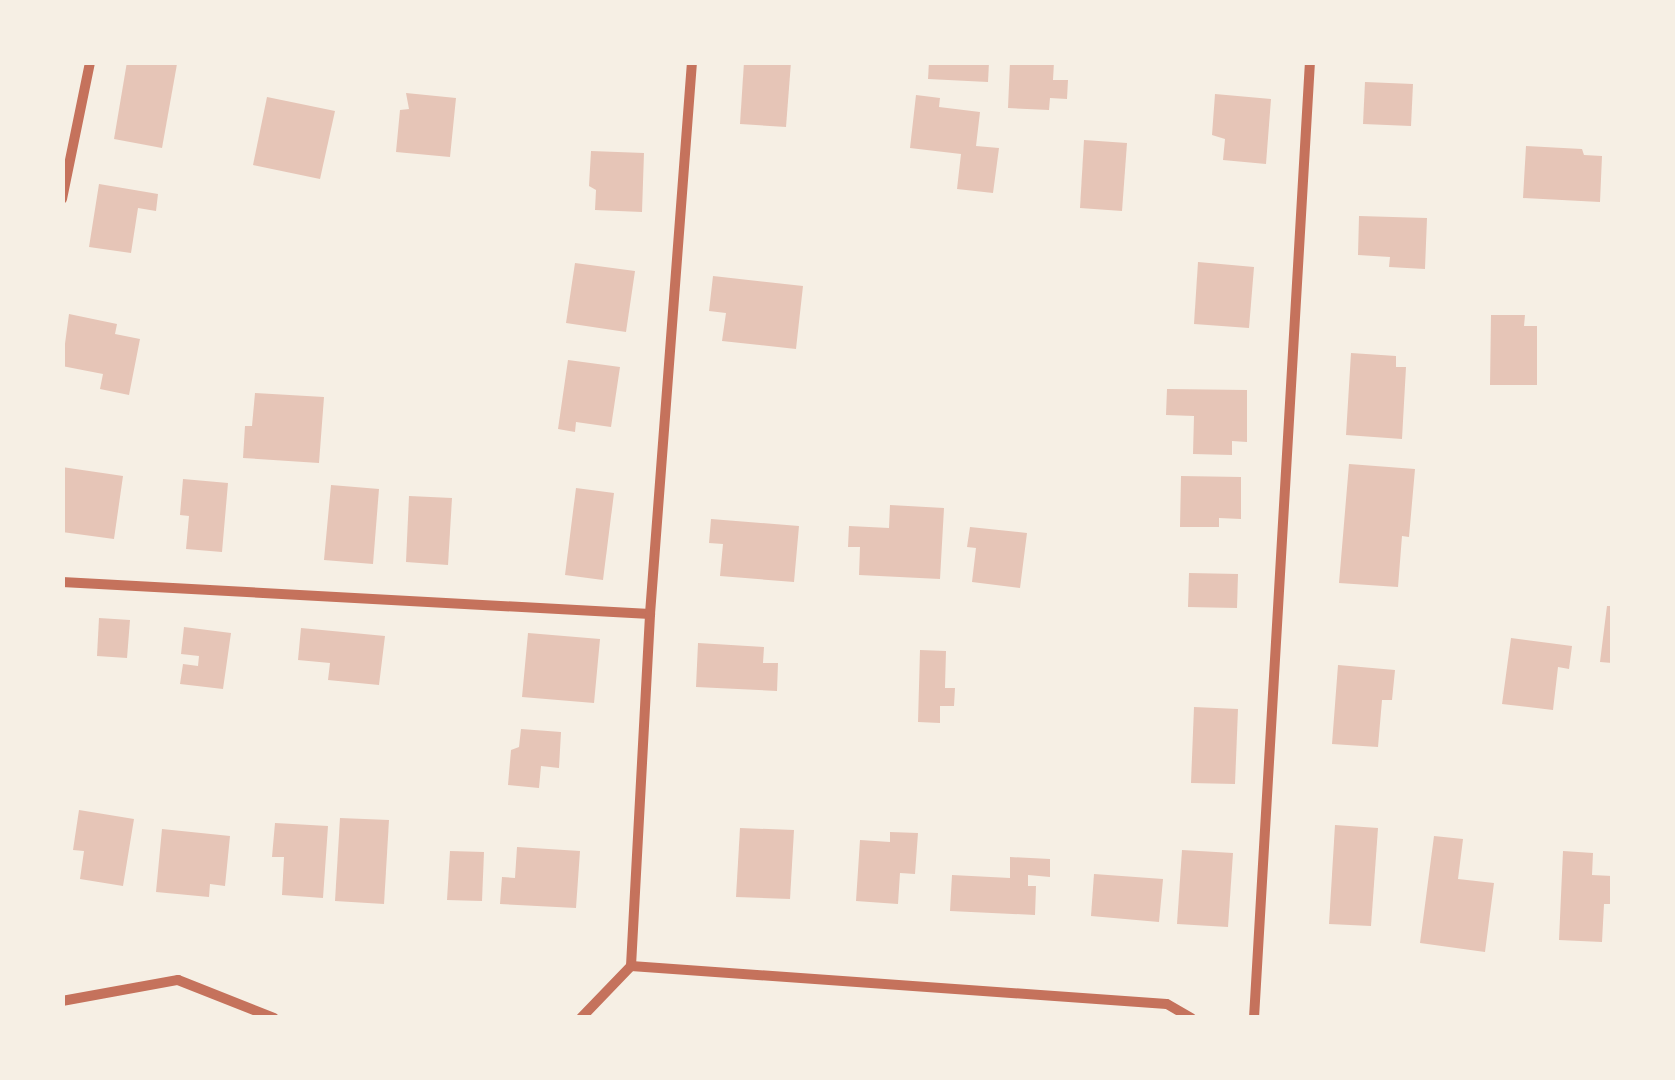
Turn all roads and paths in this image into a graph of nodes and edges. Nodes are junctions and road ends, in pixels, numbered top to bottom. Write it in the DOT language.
graph roads {
  1 [pos="90,62"];
  2 [pos="692,62"];
  3 [pos="1310,62"];
  4 [pos="62,199"];
  5 [pos="62,582"];
  6 [pos="650,614"];
  7 [pos="631,966"];
  8 [pos="62,1001"];
  9 [pos="274,1018"];
  10 [pos="581,1018"];
  11 [pos="1191,1018"];
  12 [pos="1254,1018"];
  1 -- 4 [label="street"];
  2 -- 6 [label="street"];
  3 -- 12 [label="street"];
  5 -- 6 [label="street"];
  6 -- 7 [label="street"];
  7 -- 10 [label="street"];
  7 -- 11 [label="street"];
  8 -- 9 [label="street"];
}
